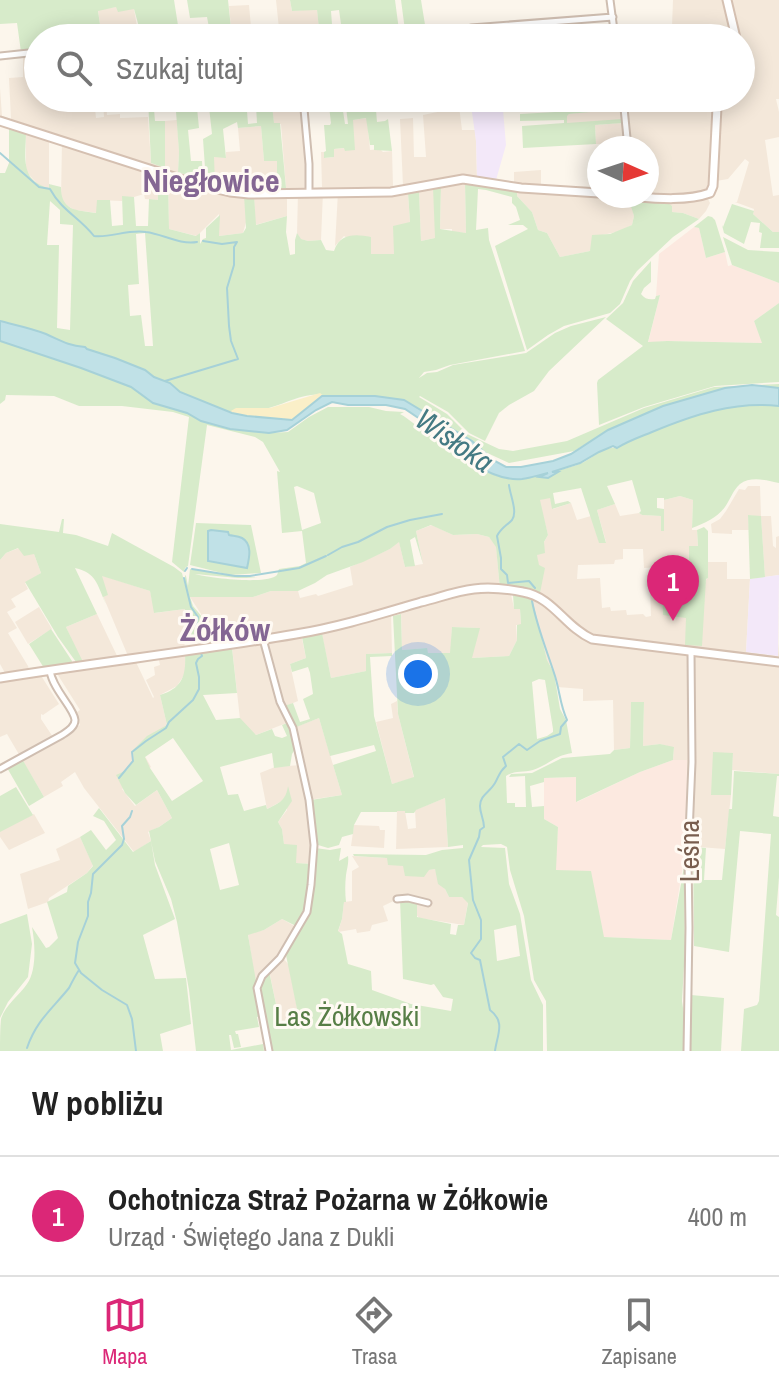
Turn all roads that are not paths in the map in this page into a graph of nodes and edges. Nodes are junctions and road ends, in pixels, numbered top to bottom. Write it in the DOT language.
graph roads {
  1 [pos="610,0"];
  2 [pos="727,0"];
  3 [pos="613,17"];
  4 [pos="523,24"];
  5 [pos="614,24"];
  6 [pos="733,24"];
  7 [pos="24,53"];
  8 [pos="0,56"];
  9 [pos="304,112"];
  10 [pos="624,112"];
  11 [pos="716,112"];
  12 [pos="0,121"];
  13 [pos="627,136"];
  14 [pos="309,192"];
  15 [pos="587,192"];
  16 [pos="659,197"];
  17 [pos="263,639"];
  18 [pos="691,652"];
  19 [pos="779,662"];
  20 [pos="50,670"];
  21 [pos="0,678"];
  22 [pos="0,769"];
  23 [pos="397,899"];
  24 [pos="428,903"];
  25 [pos="269,1051"];
  26 [pos="687,1051"];
  1 -- 3 [label="street"];
  2 -- 6 [label="street"];
  3 -- 4 [label="street"];
  3 -- 5 [label="street"];
  7 -- 8 [label="street"];
  9 -- 14 [label="street"];
  10 -- 13 [label="street"];
  11 -- 16 [label="street"];
  12 -- 14 [label="street"];
  14 -- 15 [label="street"];
  17 -- 18 [label="street"];
  17 -- 20 [label="street"];
  17 -- 25 [label="street"];
  18 -- 19 [label="street"];
  18 -- 26 [label="street, Leśna"];
  20 -- 21 [label="street"];
  20 -- 22 [label="street"];
  23 -- 24 [label="street"];
}
